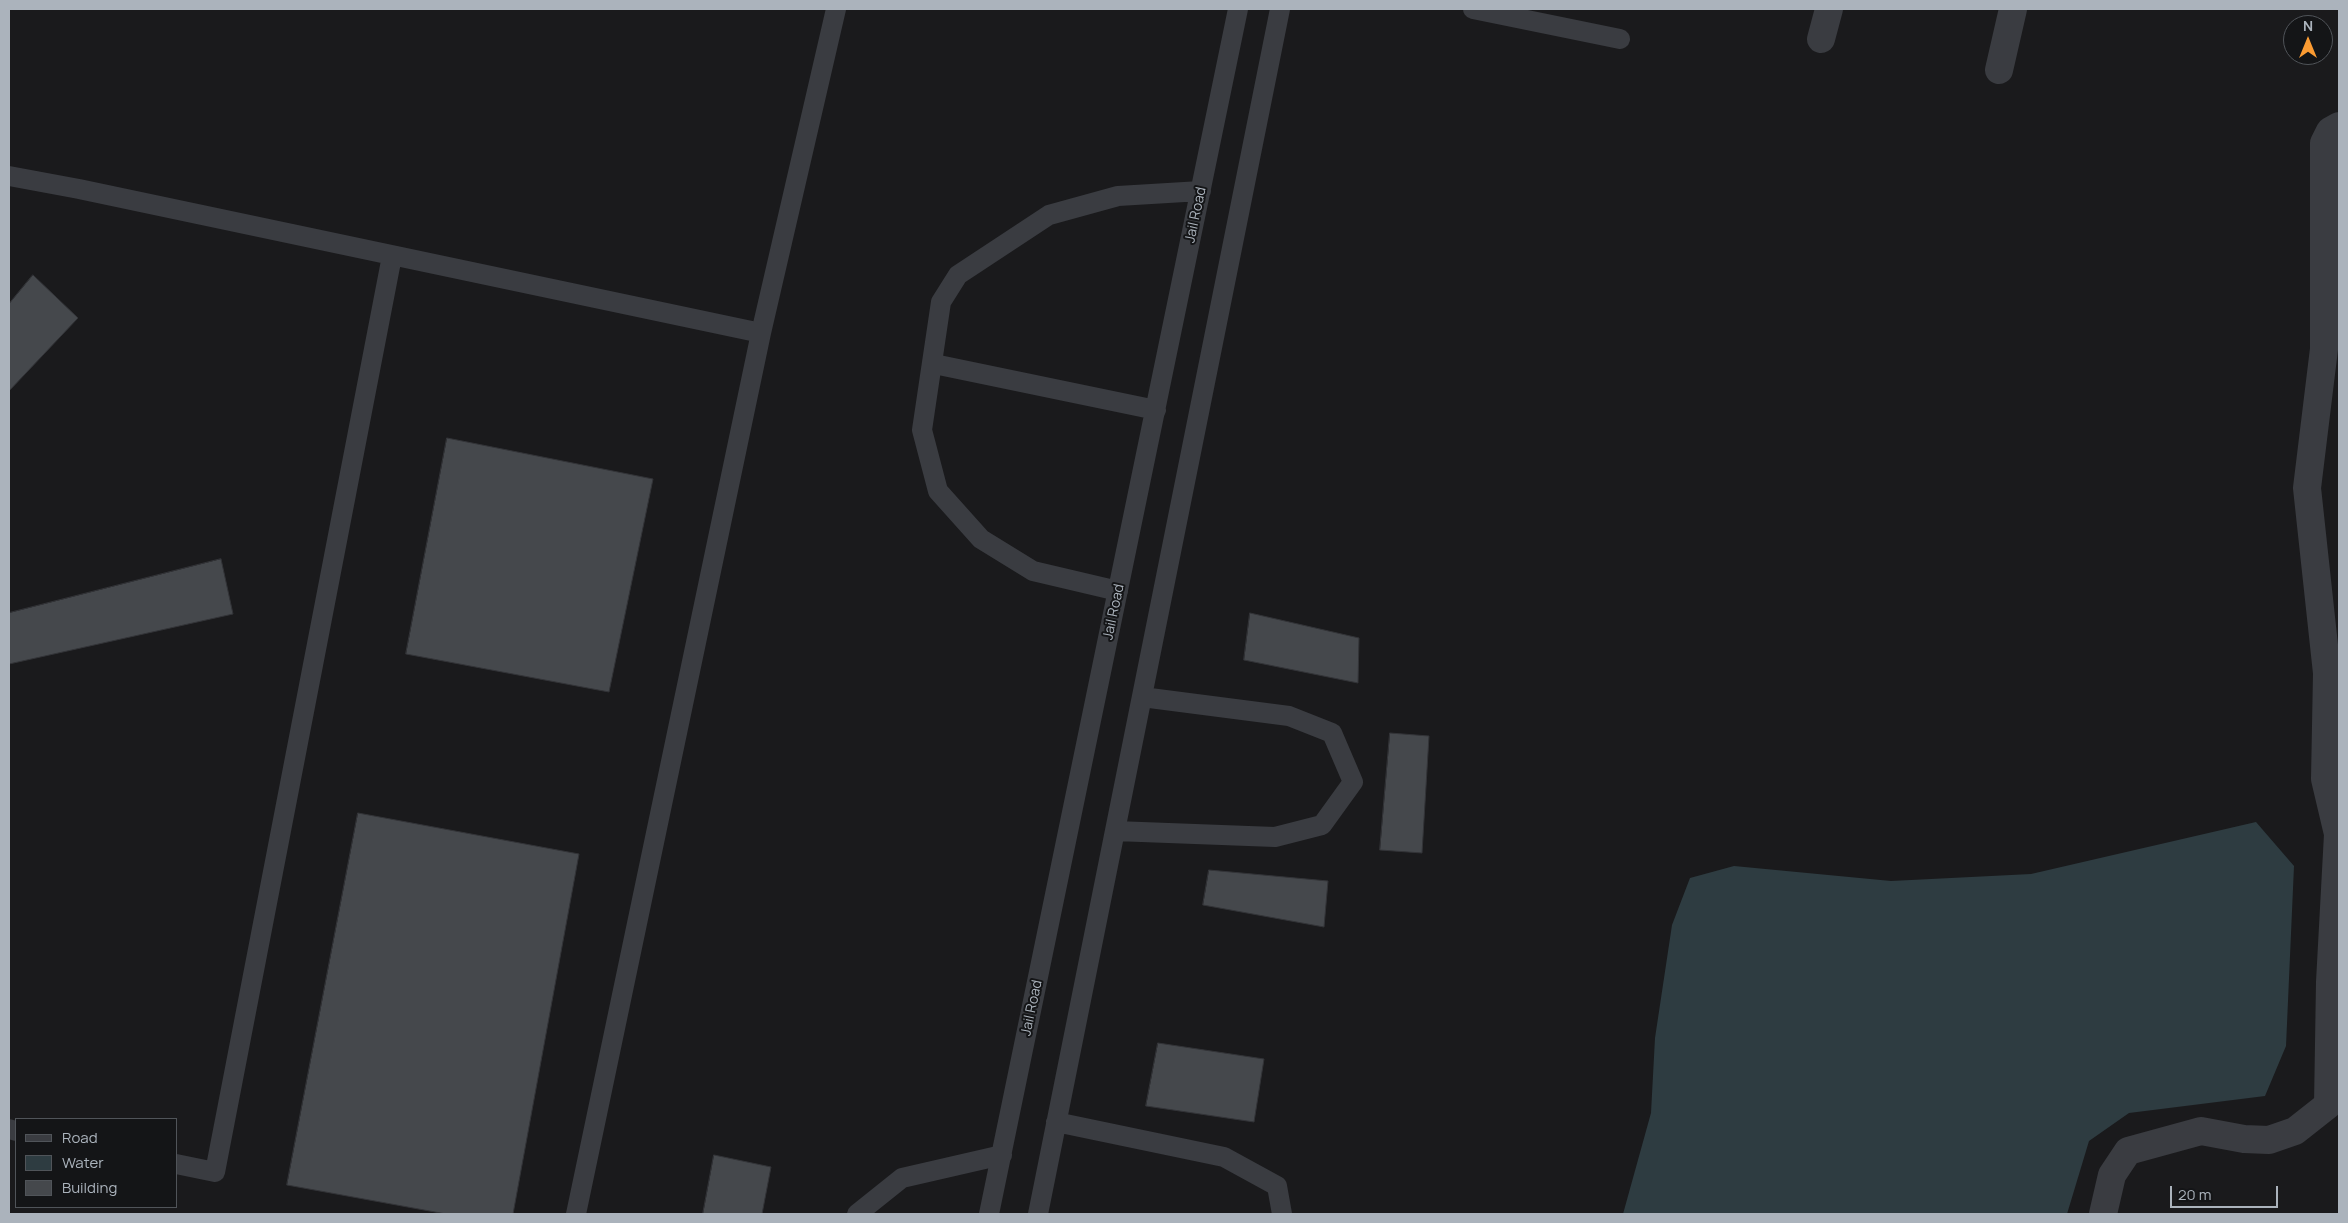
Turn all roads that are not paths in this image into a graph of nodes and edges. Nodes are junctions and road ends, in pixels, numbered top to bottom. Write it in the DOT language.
graph roads {
  1 [pos="836,9"];
  2 [pos="1238,9"];
  3 [pos="1280,9"];
  4 [pos="1473,9"];
  5 [pos="1829,9"];
  6 [pos="2013,9"];
  7 [pos="1620,39"];
  8 [pos="1821,39"];
  9 [pos="1998,70"];
  10 [pos="2339,126"];
  11 [pos="9,176"];
  12 [pos="1201,191"];
  13 [pos="392,256"];
  14 [pos="761,333"];
  15 [pos="934,364"];
  16 [pos="1156,410"];
  17 [pos="1118,591"];
  18 [pos="1142,697"];
  19 [pos="1115,830"];
  20 [pos="1056,1122"];
  21 [pos="1002,1154"];
  22 [pos="178,1164"];
  23 [pos="576,1214"];
  24 [pos="857,1214"];
  25 [pos="989,1214"];
  26 [pos="1038,1214"];
  27 [pos="1282,1214"];
  28 [pos="2104,1214"];
  1 -- 14 [label="lane"];
  2 -- 12 [label="lane, Jail Road"];
  3 -- 18 [label="lane"];
  4 -- 7 [label="lane"];
  5 -- 8 [label="street"];
  6 -- 9 [label="street"];
  10 -- 28 [label="street"];
  11 -- 13 [label="lane"];
  12 -- 15 [label="lane"];
  12 -- 16 [label="lane, Jail Road"];
  13 -- 14 [label="lane"];
  13 -- 22 [label="lane"];
  14 -- 23 [label="lane"];
  15 -- 16 [label="lane"];
  15 -- 17 [label="lane"];
  16 -- 17 [label="lane, Jail Road"];
  17 -- 21 [label="lane, Jail Road"];
  18 -- 19 [label="lane"];
  18 -- 19 [label="lane"];
  19 -- 20 [label="lane"];
  20 -- 26 [label="lane"];
  20 -- 27 [label="lane"];
  21 -- 24 [label="lane"];
  21 -- 25 [label="lane, Jail Road"];
}
